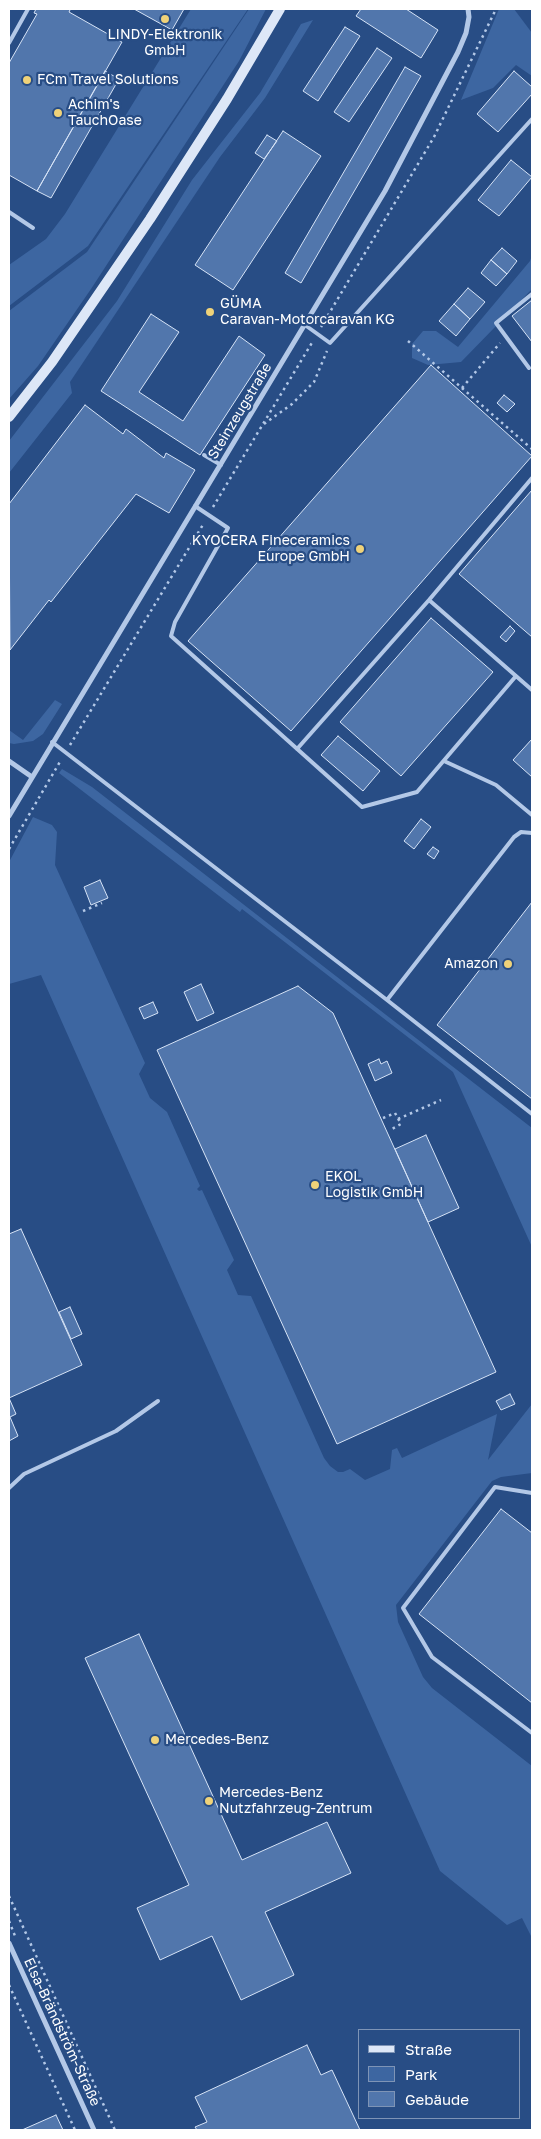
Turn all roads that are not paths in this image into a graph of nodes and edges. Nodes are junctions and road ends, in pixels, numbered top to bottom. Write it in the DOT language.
graph roads {
  1 [pos="28,9"];
  2 [pos="280,9"];
  3 [pos="468,9"];
  4 [pos="9,43"];
  5 [pos="532,119"];
  6 [pos="9,212"];
  7 [pos="34,228"];
  8 [pos="532,294"];
  9 [pos="305,325"];
  10 [pos="529,368"];
  11 [pos="9,417"];
  12 [pos="204,455"];
  13 [pos="220,465"];
  14 [pos="532,478"];
  15 [pos="195,506"];
  16 [pos="428,600"];
  17 [pos="516,676"];
  18 [pos="532,690"];
  19 [pos="52,742"];
  20 [pos="297,749"];
  21 [pos="9,761"];
  22 [pos="444,761"];
  23 [pos="32,777"];
  24 [pos="532,815"];
  25 [pos="9,816"];
  26 [pos="532,833"];
  27 [pos="387,1000"];
  28 [pos="532,1114"];
  29 [pos="158,1402"];
  30 [pos="9,1488"];
  31 [pos="532,1493"];
  32 [pos="532,1733"];
  33 [pos="9,1943"];
  34 [pos="94,2130"];
  1 -- 4 [label="lane"];
  2 -- 11 [label="main road"];
  3 -- 9 [label="street, Steinzeugstraße"];
  5 -- 9 [label="lane"];
  6 -- 7 [label="lane"];
  8 -- 10 [label="lane"];
  9 -- 13 [label="street, Steinzeugstraße"];
  12 -- 13 [label="lane"];
  13 -- 15 [label="street, Steinzeugstraße"];
  14 -- 16 [label="lane"];
  15 -- 19 [label="street, Steinzeugstraße"];
  15 -- 20 [label="lane"];
  16 -- 17 [label="lane"];
  16 -- 20 [label="lane"];
  17 -- 18 [label="lane"];
  17 -- 22 [label="lane"];
  19 -- 23 [label="street, Steinzeugstraße"];
  19 -- 27 [label="lane"];
  20 -- 22 [label="lane"];
  21 -- 23 [label="street"];
  22 -- 24 [label="lane"];
  23 -- 25 [label="street, Steinzeugstraße"];
  26 -- 27 [label="lane"];
  27 -- 28 [label="lane"];
  29 -- 30 [label="lane"];
  31 -- 32 [label="lane"];
  33 -- 34 [label="street, Elsa-Brändström-Straße"];
}
